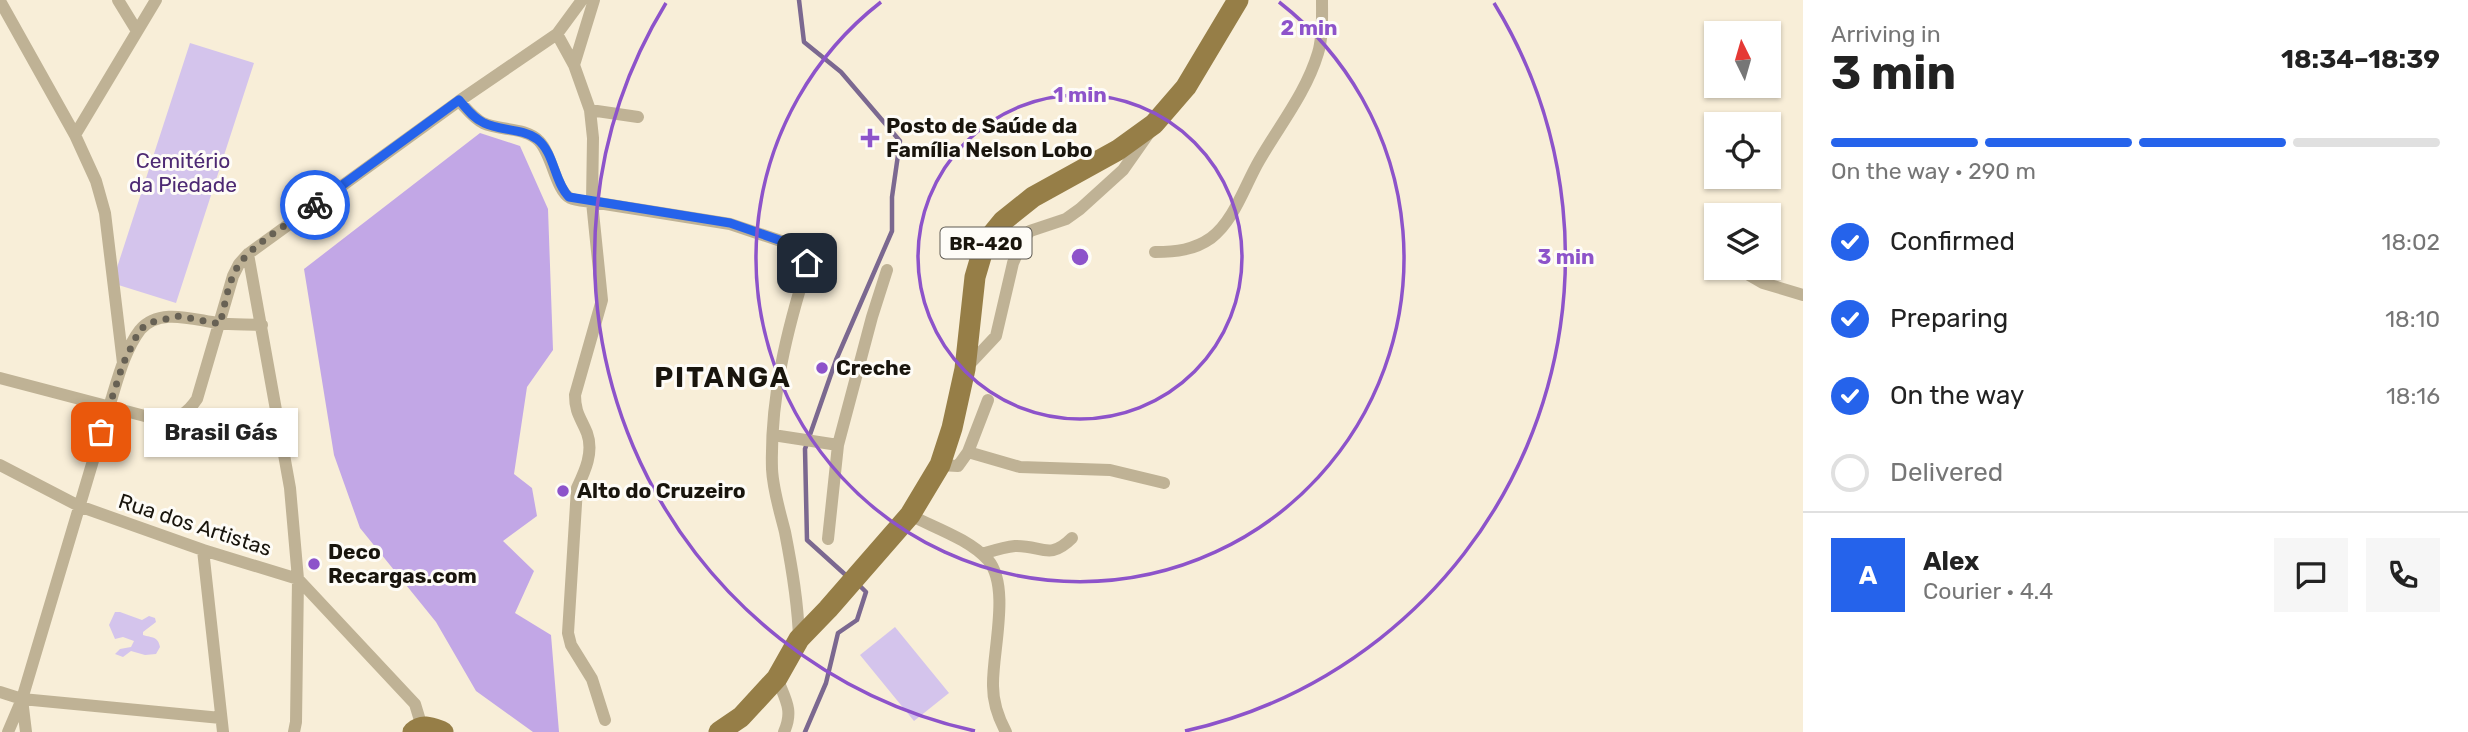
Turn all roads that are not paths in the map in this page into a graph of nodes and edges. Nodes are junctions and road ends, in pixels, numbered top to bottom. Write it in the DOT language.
graph roads {
  1 [pos="118,0"];
  2 [pos="156,0"];
  3 [pos="582,0"];
  4 [pos="594,0"];
  5 [pos="1238,0"];
  6 [pos="1322,0"];
  7 [pos="0,1"];
  8 [pos="137,31"];
  9 [pos="557,34"];
  10 [pos="574,65"];
  11 [pos="459,100"];
  12 [pos="590,110"];
  13 [pos="638,117"];
  14 [pos="1154,124"];
  15 [pos="75,135"];
  16 [pos="592,202"];
  17 [pos="1156,252"];
  18 [pos="248,254"];
  19 [pos="887,270"];
  20 [pos="1756,280"];
  21 [pos="1803,295"];
  22 [pos="220,324"];
  23 [pos="262,325"];
  24 [pos="123,364"];
  25 [pos="965,369"];
  26 [pos="0,378"];
  27 [pos="988,400"];
  28 [pos="109,407"];
  29 [pos="773,435"];
  30 [pos="838,446"];
  31 [pos="968,452"];
  32 [pos="0,465"];
  33 [pos="940,465"];
  34 [pos="1164,483"];
  35 [pos="79,506"];
  36 [pos="909,515"];
  37 [pos="1072,538"];
  38 [pos="828,539"];
  39 [pos="203,550"];
  40 [pos="982,554"];
  41 [pos="299,579"];
  42 [pos="799,639"];
  43 [pos="777,678"];
  44 [pos="0,692"];
  45 [pos="22,699"];
  46 [pos="605,720"];
  47 [pos="222,725"];
  48 [pos="417,729"];
  49 [pos="8,732"];
  50 [pos="26,732"];
  51 [pos="294,732"];
  52 [pos="443,732"];
  53 [pos="719,732"];
  54 [pos="784,732"];
  55 [pos="1006,732"];
  1 -- 8 [label="street"];
  2 -- 8 [label="street"];
  3 -- 9 [label="street"];
  4 -- 10 [label="street"];
  5 -- 14 [label="main road, BR-420"];
  6 -- 17 [label="street"];
  7 -- 15 [label="street"];
  8 -- 15 [label="street"];
  9 -- 10 [label="street"];
  9 -- 11 [label="street"];
  10 -- 12 [label="street"];
  11 -- 16 [label="street"];
  11 -- 18 [label="street"];
  12 -- 13 [label="street"];
  12 -- 16 [label="street"];
  14 -- 25 [label="street"];
  14 -- 25 [label="main road, BR-420"];
  15 -- 24 [label="street"];
  16 -- 29 [label="street"];
  16 -- 46 [label="street"];
  18 -- 22 [label="street"];
  18 -- 23 [label="street"];
  19 -- 30 [label="street"];
  20 -- 21 [label="street"];
  22 -- 23 [label="street"];
  22 -- 24 [label="street"];
  22 -- 28 [label="street"];
  23 -- 41 [label="street"];
  24 -- 28 [label="street"];
  25 -- 33 [label="main road, BR-420"];
  26 -- 28 [label="street"];
  27 -- 31 [label="street"];
  28 -- 35 [label="street"];
  29 -- 30 [label="street"];
  29 -- 42 [label="street"];
  30 -- 38 [label="street"];
  31 -- 33 [label="street"];
  31 -- 34 [label="street"];
  32 -- 35 [label="street, Rua dos Artistas"];
  33 -- 36 [label="main road, BR-420"];
  35 -- 39 [label="street, Rua dos Artistas"];
  35 -- 45 [label="street"];
  36 -- 40 [label="street"];
  36 -- 42 [label="main road, BR-420"];
  37 -- 40 [label="street"];
  39 -- 41 [label="street, Rua dos Artistas"];
  39 -- 47 [label="street"];
  40 -- 55 [label="street"];
  41 -- 48 [label="street"];
  41 -- 51 [label="street"];
  42 -- 43 [label="main road, BR-420"];
  43 -- 53 [label="main road, BR-420"];
  43 -- 54 [label="street"];
  44 -- 45 [label="street"];
  45 -- 47 [label="street"];
  45 -- 49 [label="street"];
  45 -- 50 [label="street"];
  48 -- 52 [label="main road"];
}
